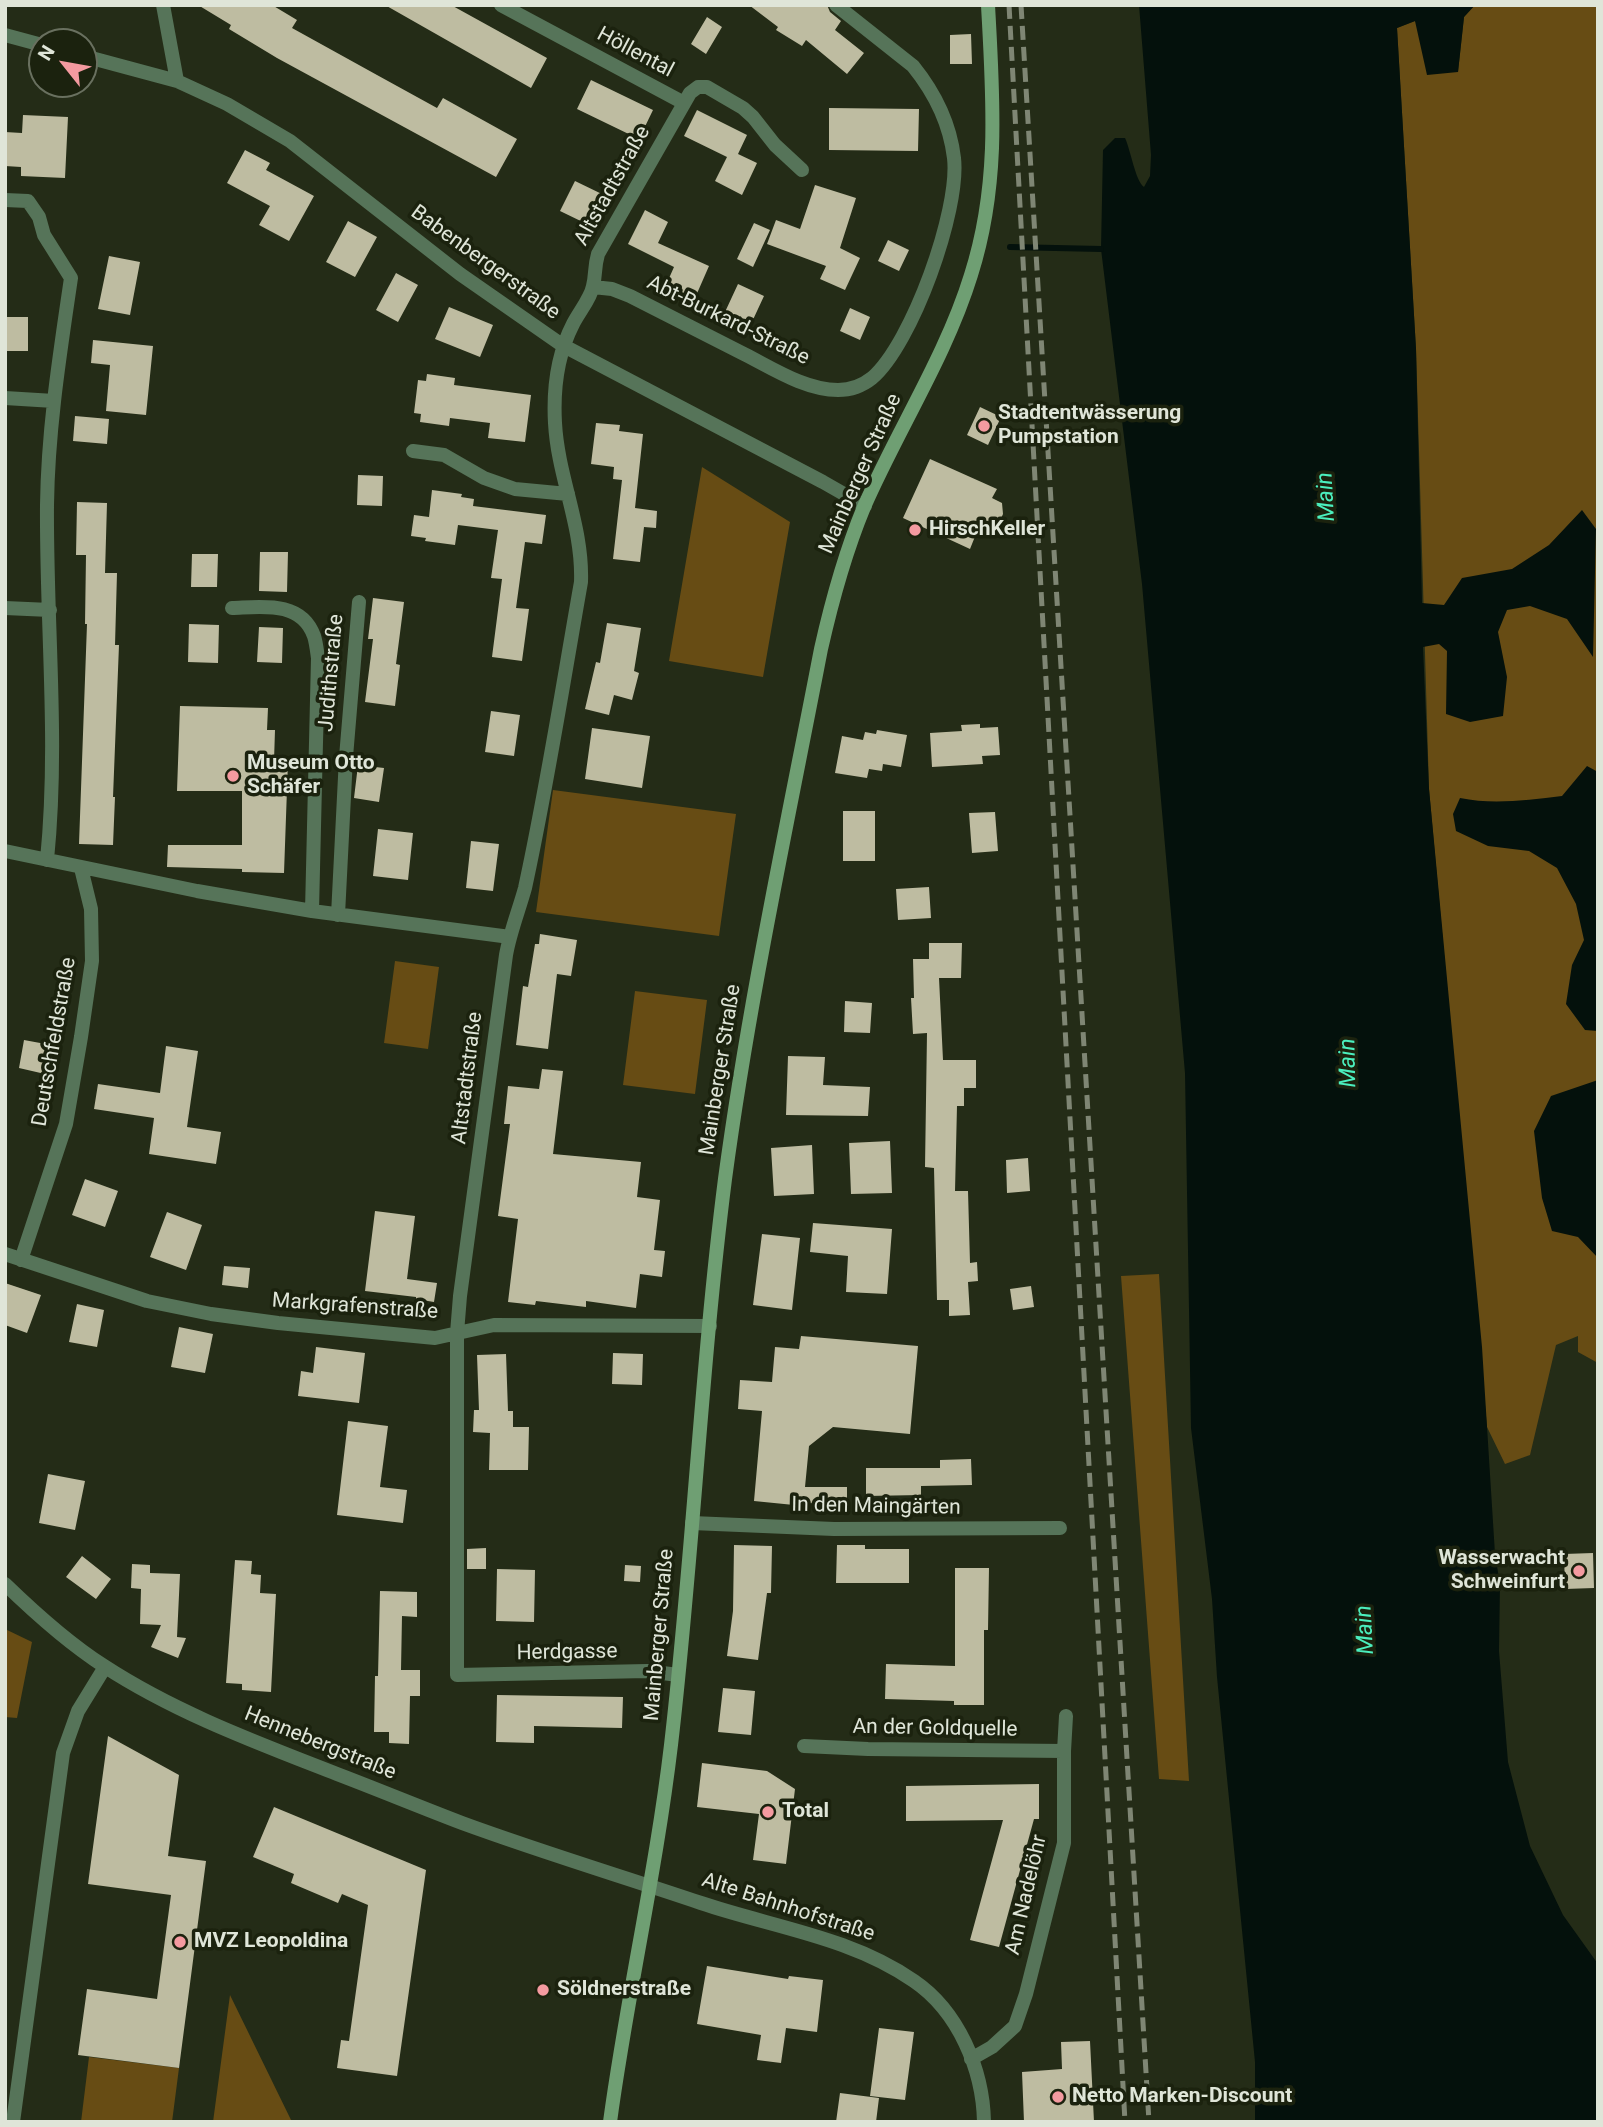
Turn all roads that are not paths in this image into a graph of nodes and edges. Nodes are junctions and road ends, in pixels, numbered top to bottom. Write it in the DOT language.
graph roads {
  1 [pos="163,5"];
  2 [pos="501,5"];
  3 [pos="836,5"];
  4 [pos="988,5"];
  5 [pos="5,35"];
  6 [pos="28,41"];
  7 [pos="98,60"];
  8 [pos="177,81"];
  9 [pos="684,103"];
  10 [pos="802,170"];
  11 [pos="5,200"];
  12 [pos="593,287"];
  13 [pos="562,345"];
  14 [pos="5,398"];
  15 [pos="54,401"];
  16 [pos="413,451"];
  17 [pos="568,494"];
  18 [pos="865,506"];
  19 [pos="359,603"];
  20 [pos="5,608"];
  21 [pos="232,608"];
  22 [pos="50,610"];
  23 [pos="5,851"];
  24 [pos="47,860"];
  25 [pos="81,868"];
  26 [pos="312,911"];
  27 [pos="338,915"];
  28 [pos="510,937"];
  29 [pos="5,1254"];
  30 [pos="21,1260"];
  31 [pos="710,1326"];
  32 [pos="457,1333"];
  33 [pos="692,1523"];
  34 [pos="1060,1528"];
  35 [pos="5,1584"];
  36 [pos="105,1667"];
  37 [pos="457,1675"];
  38 [pos="678,1675"];
  39 [pos="1066,1716"];
  40 [pos="804,1746"];
  41 [pos="1064,1751"];
  42 [pos="650,1885"];
  43 [pos="971,2059"];
  44 [pos="13,2122"];
  45 [pos="610,2122"];
  46 [pos="984,2122"];
  1 -- 8 [label="street"];
  2 -- 9 [label="street, Höllental"];
  3 -- 12 [label="street, Abt-Burkard-Straße"];
  4 -- 18 [label="main road, Mainberger Straße"];
  5 -- 6 [label="street"];
  7 -- 8 [label="street, Babenbergerstraße"];
  8 -- 13 [label="street, Babenbergerstraße"];
  9 -- 10 [label="street, Höllental"];
  9 -- 12 [label="street, Altstadtstraße"];
  11 -- 15 [label="street"];
  12 -- 13 [label="street, Altstadtstraße"];
  13 -- 17 [label="street, Altstadtstraße"];
  13 -- 18 [label="street, Babenbergerstraße"];
  14 -- 15 [label="street"];
  15 -- 22 [label="street"];
  16 -- 17 [label="street"];
  17 -- 28 [label="street, Altstadtstraße"];
  18 -- 31 [label="main road, Mainberger Straße"];
  19 -- 27 [label="street, Judithstraße"];
  20 -- 22 [label="street"];
  21 -- 26 [label="street, Judithstraße"];
  22 -- 24 [label="street"];
  23 -- 24 [label="street"];
  24 -- 25 [label="street"];
  25 -- 26 [label="street"];
  25 -- 30 [label="street, Deutschfeldstraße"];
  26 -- 27 [label="street"];
  27 -- 28 [label="street"];
  28 -- 32 [label="street, Altstadtstraße"];
  29 -- 30 [label="street, Markgrafenstraße"];
  30 -- 32 [label="street, Markgrafenstraße"];
  31 -- 32 [label="street, Markgrafenstraße"];
  31 -- 33 [label="main road, Mainberger Straße"];
  32 -- 37 [label="street, Altstadtstraße"];
  33 -- 34 [label="street, In den Maingärten"];
  33 -- 38 [label="main road, Mainberger Straße"];
  35 -- 36 [label="street, Hennebergstraße"];
  36 -- 42 [label="street, Hennebergstraße"];
  36 -- 44 [label="street"];
  37 -- 38 [label="street, Herdgasse"];
  38 -- 42 [label="main road, Mainberger Straße"];
  39 -- 41 [label="street, Am Nadelöhr"];
  40 -- 41 [label="street, An der Goldquelle"];
  41 -- 43 [label="street, Am Nadelöhr"];
  42 -- 43 [label="street, Alte Bahnhofstraße"];
  42 -- 45 [label="main road, Mainberger Straße"];
  43 -- 46 [label="street, Alte Bahnhofstraße"];
}
